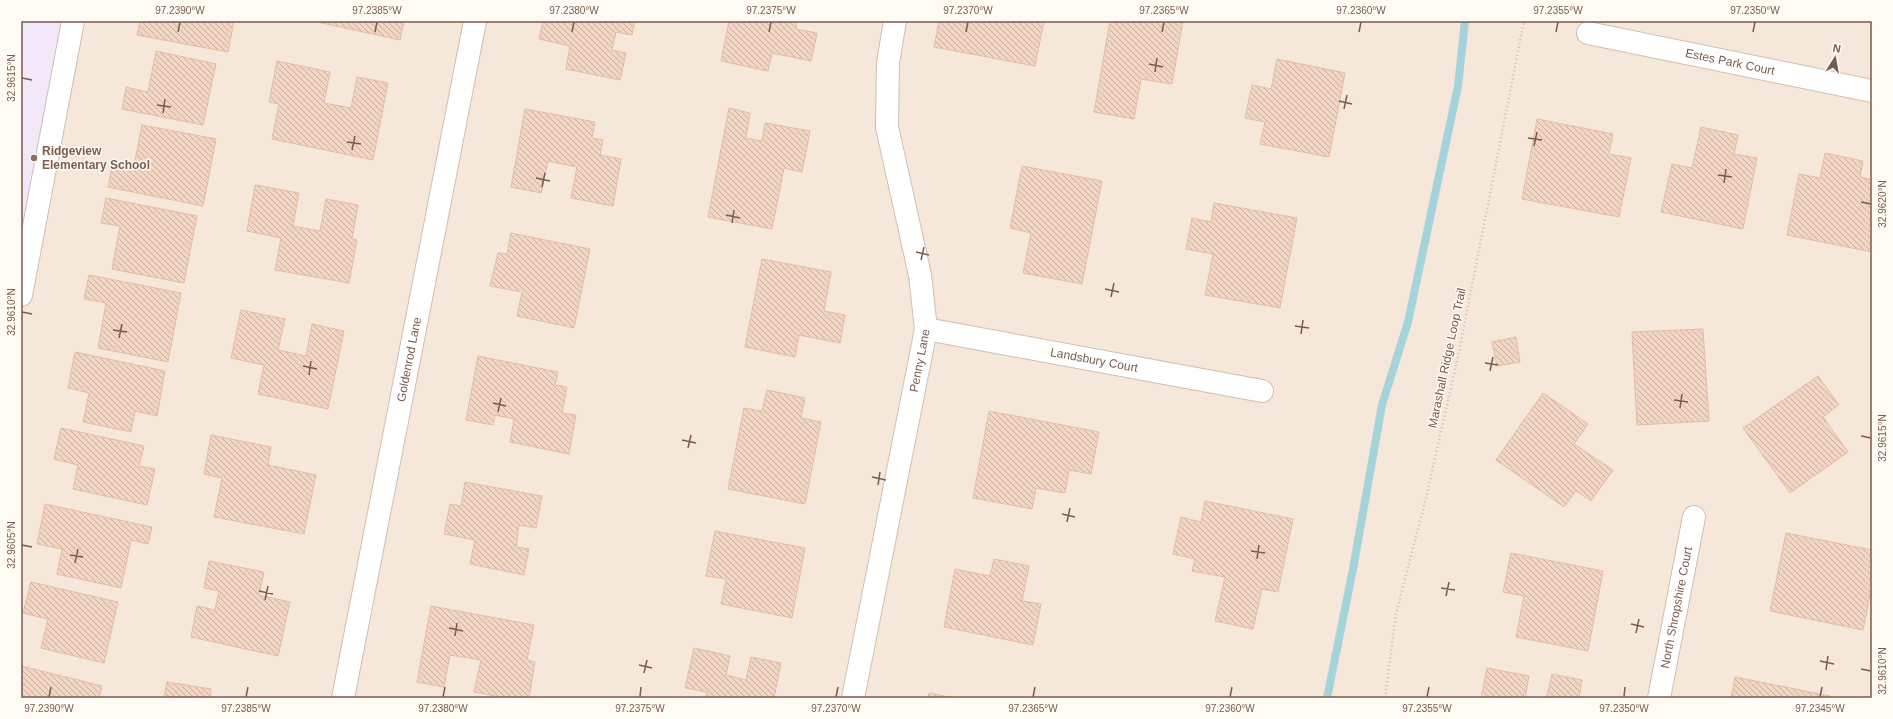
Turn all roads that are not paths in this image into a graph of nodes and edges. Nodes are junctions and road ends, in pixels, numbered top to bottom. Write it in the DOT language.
graph roads {
  1 [pos="73,21"];
  2 [pos="475,21"];
  3 [pos="895,21"];
  4 [pos="1588,33"];
  5 [pos="1872,91"];
  6 [pos="21,295"];
  7 [pos="926,329"];
  8 [pos="1262,391"];
  9 [pos="1694,517"];
  10 [pos="343,698"];
  11 [pos="853,698"];
  12 [pos="1659,698"];
  1 -- 6 [label="street"];
  2 -- 10 [label="street, Goldenrod Lane"];
  3 -- 7 [label="street, Penny Lane"];
  4 -- 5 [label="street, Estes Park Court"];
  7 -- 8 [label="street, Landsbury Court"];
  7 -- 11 [label="street, Penny Lane"];
  9 -- 12 [label="street, North Shropshire Court"];
}
